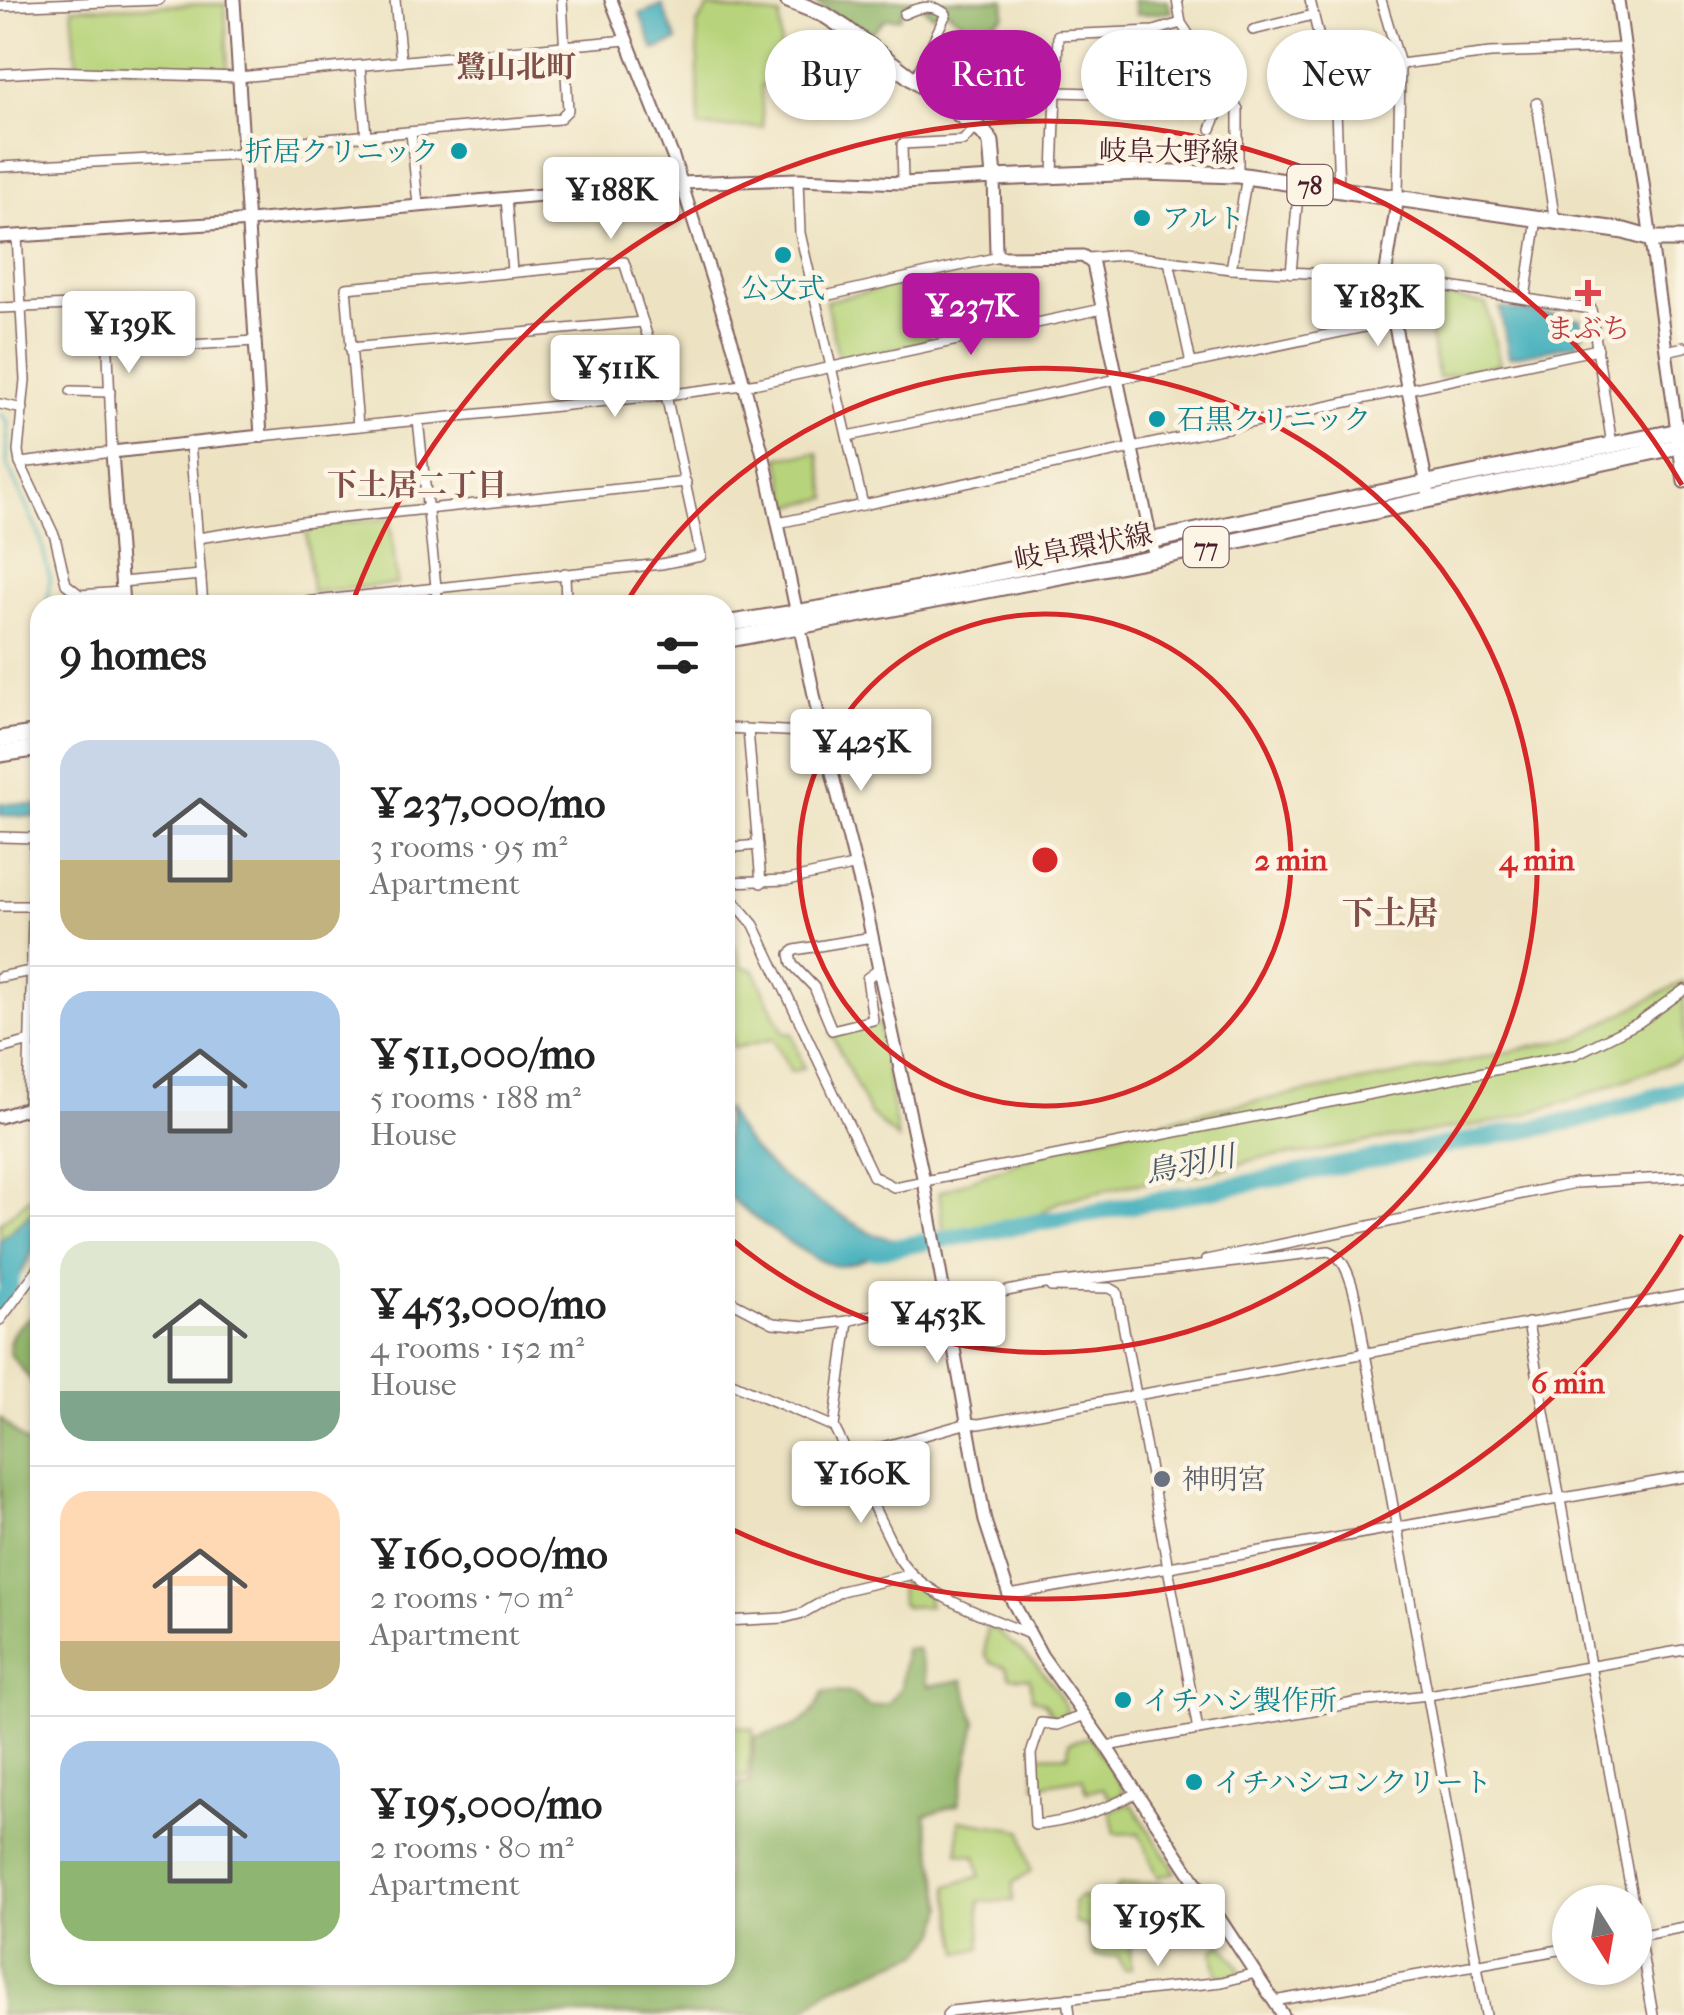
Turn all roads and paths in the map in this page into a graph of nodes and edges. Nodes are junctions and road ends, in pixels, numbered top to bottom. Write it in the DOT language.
graph roads {
  1 [pos="159,0"];
  2 [pos="234,0"];
  3 [pos="395,0"];
  4 [pos="562,0"];
  5 [pos="611,0"];
  6 [pos="788,0"];
  7 [pos="1177,0"];
  8 [pos="1310,0"];
  9 [pos="1381,0"];
  10 [pos="1618,0"];
  11 [pos="0,6"];
  12 [pos="904,14"];
  13 [pos="1313,15"];
  14 [pos="1181,23"];
  15 [pos="1154,30"];
  16 [pos="1185,30"];
  17 [pos="1253,30"];
  18 [pos="1317,30"];
  19 [pos="1390,30"];
  20 [pos="626,40"];
  21 [pos="565,46"];
  22 [pos="1624,48"];
  23 [pos="401,62"];
  24 [pos="1406,63"];
  25 [pos="360,66"];
  26 [pos="0,74"];
  27 [pos="239,77"];
  28 [pos="914,81"];
  29 [pos="1536,102"];
  30 [pos="1055,120"];
  31 [pos="1215,120"];
  32 [pos="1240,120"];
  33 [pos="1336,120"];
  34 [pos="1399,120"];
  35 [pos="976,127"];
  36 [pos="1211,129"];
  37 [pos="411,132"];
  38 [pos="366,136"];
  39 [pos="244,150"];
  40 [pos="0,166"];
  41 [pos="1053,176"];
  42 [pos="1242,176"];
  43 [pos="994,178"];
  44 [pos="798,180"];
  45 [pos="680,183"];
  46 [pos="903,183"];
  47 [pos="1299,183"];
  48 [pos="1338,189"];
  49 [pos="1398,197"];
  50 [pos="506,198"];
  51 [pos="418,206"];
  52 [pos="1537,219"];
  53 [pos="248,221"];
  54 [pos="1555,222"];
  55 [pos="1684,229"];
  56 [pos="1651,234"];
  57 [pos="17,236"];
  58 [pos="0,237"];
  59 [pos="1684,239"];
  60 [pos="999,257"];
  61 [pos="1088,258"];
  62 [pos="1169,261"];
  63 [pos="1231,269"];
  64 [pos="512,271"];
  65 [pos="1292,273"];
  66 [pos="1384,277"];
  67 [pos="816,298"];
  68 [pos="1525,298"];
  69 [pos="106,304"];
  70 [pos="0,308"];
  71 [pos="21,308"];
  72 [pos="1102,309"];
  73 [pos="1393,321"];
  74 [pos="643,322"];
  75 [pos="255,341"];
  76 [pos="1684,347"];
  77 [pos="350,348"];
  78 [pos="1598,349"];
  79 [pos="1666,351"];
  80 [pos="1191,363"];
  81 [pos="832,368"];
  82 [pos="1117,379"];
  83 [pos="744,385"];
  84 [pos="1407,390"];
  85 [pos="71,391"];
  86 [pos="110,392"];
  87 [pos="666,396"];
  88 [pos="0,404"];
  89 [pos="23,409"];
  90 [pos="418,420"];
  91 [pos="358,426"];
  92 [pos="260,436"];
  93 [pos="848,436"];
  94 [pos="1680,438"];
  95 [pos="190,442"];
  96 [pos="1612,445"];
  97 [pos="1132,448"];
  98 [pos="112,452"];
  99 [pos="20,463"];
  100 [pos="686,482"];
  101 [pos="1426,482"];
  102 [pos="1684,482"];
  103 [pos="1430,500"];
  104 [pos="864,505"];
  105 [pos="427,510"];
  106 [pos="778,523"];
  107 [pos="198,538"];
  108 [pos="1153,550"];
  109 [pos="564,573"];
  110 [pos="201,575"];
  111 [pos="436,587"];
  112 [pos="122,593"];
  113 [pos="79,595"];
  114 [pos="94,595"];
  115 [pos="202,595"];
  116 [pos="365,595"];
  117 [pos="437,595"];
  118 [pos="565,595"];
  119 [pos="799,620"];
  120 [pos="735,623"];
  121 [pos="735,637"];
  122 [pos="735,729"];
  123 [pos="748,730"];
  124 [pos="822,733"];
  125 [pos="30,734"];
  126 [pos="0,739"];
  127 [pos="30,750"];
  128 [pos="0,754"];
  129 [pos="0,836"];
  130 [pos="30,838"];
  131 [pos="758,845"];
  132 [pos="735,847"];
  133 [pos="856,865"];
  134 [pos="735,882"];
  135 [pos="761,882"];
  136 [pos="735,903"];
  137 [pos="30,905"];
  138 [pos="0,906"];
  139 [pos="872,936"];
  140 [pos="30,970"];
  141 [pos="878,970"];
  142 [pos="0,977"];
  143 [pos="1684,990"];
  144 [pos="30,1042"];
  145 [pos="0,1049"];
  146 [pos="30,1107"];
  147 [pos="0,1117"];
  148 [pos="1684,1177"];
  149 [pos="924,1186"];
  150 [pos="1164,1269"];
  151 [pos="30,1280"];
  152 [pos="1037,1285"];
  153 [pos="1684,1295"];
  154 [pos="946,1299"];
  155 [pos="735,1303"];
  156 [pos="0,1320"];
  157 [pos="848,1320"];
  158 [pos="1528,1323"];
  159 [pos="1366,1353"];
  160 [pos="735,1384"];
  161 [pos="1136,1397"];
  162 [pos="968,1423"];
  163 [pos="834,1427"];
  164 [pos="850,1456"];
  165 [pos="1684,1477"];
  166 [pos="1558,1498"];
  167 [pos="1396,1527"];
  168 [pos="1169,1568"];
  169 [pos="910,1575"];
  170 [pos="1009,1595"];
  171 [pos="735,1620"];
  172 [pos="1029,1634"];
  173 [pos="1684,1650"];
  174 [pos="1590,1667"];
  175 [pos="1428,1695"];
  176 [pos="1082,1716"];
  177 [pos="1198,1730"];
  178 [pos="1106,1746"];
  179 [pos="1137,1793"];
  180 [pos="1630,1885"];
  181 [pos="1684,1927"];
  182 [pos="1652,1933"];
  183 [pos="1552,1951"];
  184 [pos="1476,1965"];
  185 [pos="1255,1973"];
  186 [pos="1648,1985"];
  187 [pos="1068,1998"];
  188 [pos="1274,2001"];
  189 [pos="947,2015"];
  190 [pos="1070,2015"];
  191 [pos="1283,2015"];
  192 [pos="1486,2015"];
  193 [pos="1654,2015"];
  1 -- 11 [label="street"];
  2 -- 27 [label="street"];
  3 -- 23 [label="street"];
  4 -- 21 [label="street"];
  5 -- 20 [label="street"];
  6 -- 28 [label="main road"];
  7 -- 14 [label="street"];
  8 -- 13 [label="street"];
  9 -- 19 [label="street"];
  10 -- 22 [label="street"];
  12 -- 28 [label="street"];
  13 -- 17 [label="street"];
  13 -- 18 [label="street"];
  14 -- 15 [label="street"];
  14 -- 16 [label="street"];
  20 -- 21 [label="street"];
  20 -- 45 [label="street"];
  21 -- 23 [label="street"];
  21 -- 37 [label="street"];
  22 -- 24 [label="street"];
  22 -- 56 [label="street"];
  23 -- 25 [label="street"];
  25 -- 27 [label="street"];
  25 -- 38 [label="street"];
  26 -- 27 [label="street"];
  27 -- 39 [label="street"];
  28 -- 35 [label="main road"];
  29 -- 54 [label="street"];
  30 -- 41 [label="street"];
  31 -- 36 [label="street"];
  32 -- 42 [label="street"];
  33 -- 48 [label="street"];
  34 -- 49 [label="street"];
  35 -- 43 [label="main road"];
  35 -- 46 [label="street"];
  37 -- 38 [label="street"];
  37 -- 51 [label="street"];
  38 -- 39 [label="street"];
  39 -- 40 [label="street"];
  39 -- 53 [label="street"];
  41 -- 42 [label="main road, 岐阜大野線 / 78"];
  41 -- 43 [label="main road, 岐阜大野線 / 78"];
  42 -- 47 [label="main road, 岐阜大野線 / 78"];
  42 -- 63 [label="street"];
  43 -- 46 [label="street"];
  43 -- 60 [label="street"];
  44 -- 45 [label="street"];
  44 -- 46 [label="street"];
  44 -- 67 [label="street"];
  45 -- 50 [label="street"];
  45 -- 83 [label="street"];
  47 -- 48 [label="main road, 岐阜大野線 / 78"];
  47 -- 65 [label="street"];
  48 -- 49 [label="main road, 岐阜大野線 / 78"];
  49 -- 52 [label="main road, 岐阜大野線 / 78"];
  49 -- 66 [label="street"];
  50 -- 51 [label="street"];
  50 -- 64 [label="street"];
  51 -- 53 [label="street"];
  52 -- 54 [label="main road, 岐阜大野線 / 78"];
  52 -- 68 [label="street"];
  53 -- 57 [label="street"];
  53 -- 75 [label="street"];
  54 -- 56 [label="main road, 岐阜大野線 / 78"];
  55 -- 56 [label="main road, 岐阜大野線 / 78"];
  56 -- 59 [label="main road, 岐阜大野線 / 78"];
  56 -- 79 [label="street"];
  57 -- 58 [label="street"];
  57 -- 71 [label="street"];
  60 -- 61 [label="street"];
  60 -- 67 [label="street"];
  61 -- 62 [label="street"];
  61 -- 72 [label="street"];
  62 -- 63 [label="street"];
  62 -- 80 [label="street"];
  63 -- 65 [label="street"];
  64 -- 74 [label="street"];
  64 -- 77 [label="street"];
  65 -- 66 [label="street"];
  66 -- 68 [label="street"];
  66 -- 73 [label="street"];
  67 -- 81 [label="street"];
  68 -- 78 [label="street"];
  69 -- 71 [label="street"];
  69 -- 75 [label="street"];
  69 -- 86 [label="street"];
  70 -- 71 [label="street"];
  71 -- 89 [label="street"];
  72 -- 81 [label="street"];
  72 -- 82 [label="street"];
  73 -- 80 [label="street"];
  73 -- 84 [label="street"];
  74 -- 77 [label="street"];
  74 -- 87 [label="street"];
  75 -- 92 [label="street"];
  76 -- 79 [label="street"];
  77 -- 91 [label="street"];
  78 -- 84 [label="street"];
  78 -- 96 [label="street"];
  79 -- 94 [label="street"];
  80 -- 82 [label="street"];
  81 -- 83 [label="street"];
  81 -- 93 [label="street"];
  82 -- 93 [label="street"];
  82 -- 97 [label="street"];
  83 -- 87 [label="street"];
  83 -- 106 [label="street"];
  84 -- 97 [label="street"];
  84 -- 101 [label="street"];
  85 -- 86 [label="street"];
  86 -- 98 [label="street"];
  87 -- 90 [label="street"];
  87 -- 100 [label="street"];
  88 -- 89 [label="street"];
  89 -- 99 [label="street"];
  90 -- 91 [label="street"];
  90 -- 105 [label="street"];
  91 -- 92 [label="street"];
  92 -- 95 [label="street"];
  93 -- 104 [label="street"];
  94 -- 96 [label="main road, 岐阜環状線 / 77"];
  94 -- 102 [label="street"];
  94 -- 103 [label="main road, 岐阜環状線 / 77"];
  95 -- 98 [label="street"];
  95 -- 107 [label="street"];
  96 -- 101 [label="main road, 岐阜環状線 / 77"];
  97 -- 104 [label="street"];
  97 -- 108 [label="street"];
  98 -- 99 [label="street"];
  98 -- 112 [label="street"];
  99 -- 113 [label="street"];
  100 -- 105 [label="street"];
  100 -- 109 [label="street"];
  101 -- 103 [label="street"];
  101 -- 108 [label="main road, 岐阜環状線 / 77"];
  103 -- 108 [label="main road, 岐阜環状線 / 77"];
  104 -- 106 [label="street"];
  105 -- 107 [label="street"];
  105 -- 111 [label="street"];
  106 -- 119 [label="street"];
  107 -- 110 [label="street"];
  108 -- 119 [label="main road, 岐阜環状線 / 77"];
  109 -- 111 [label="street"];
  109 -- 118 [label="street"];
  110 -- 112 [label="street"];
  110 -- 115 [label="street"];
  111 -- 116 [label="street"];
  111 -- 117 [label="street"];
  112 -- 114 [label="street"];
  119 -- 120 [label="main road, 岐阜環状線 / 77"];
  119 -- 121 [label="main road, 岐阜環状線 / 77"];
  119 -- 124 [label="street"];
  122 -- 123 [label="street"];
  123 -- 124 [label="street"];
  123 -- 131 [label="street"];
  124 -- 133 [label="street"];
  125 -- 126 [label="main road"];
  127 -- 128 [label="main road"];
  129 -- 130 [label="street"];
  131 -- 132 [label="street"];
  131 -- 135 [label="street"];
  133 -- 135 [label="street"];
  133 -- 139 [label="street"];
  134 -- 135 [label="street"];
  136 -- 149 [label="street"];
  137 -- 138 [label="street"];
  139 -- 141 [label="street"];
  139 -- 141 [label="street"];
  140 -- 142 [label="street"];
  141 -- 149 [label="street"];
  143 -- 149 [label="street"];
  144 -- 145 [label="street"];
  146 -- 147 [label="street"];
  148 -- 150 [label="street"];
  149 -- 154 [label="street"];
  150 -- 152 [label="street"];
  150 -- 159 [label="street"];
  151 -- 156 [label="street"];
  152 -- 154 [label="street"];
  152 -- 161 [label="street"];
  153 -- 158 [label="street"];
  154 -- 157 [label="street"];
  154 -- 162 [label="street"];
  155 -- 157 [label="street"];
  157 -- 163 [label="street"];
  158 -- 159 [label="street"];
  158 -- 166 [label="street"];
  159 -- 161 [label="street"];
  159 -- 167 [label="street"];
  160 -- 163 [label="street"];
  161 -- 162 [label="street"];
  161 -- 168 [label="street"];
  162 -- 164 [label="street"];
  162 -- 170 [label="street"];
  163 -- 164 [label="street"];
  164 -- 169 [label="street"];
  165 -- 166 [label="street"];
  166 -- 167 [label="street"];
  166 -- 174 [label="street"];
  167 -- 168 [label="street"];
  167 -- 175 [label="street"];
  168 -- 170 [label="street"];
  168 -- 177 [label="street"];
  169 -- 171 [label="street"];
  169 -- 172 [label="street"];
  170 -- 172 [label="street"];
  172 -- 176 [label="street"];
  173 -- 174 [label="street"];
  174 -- 175 [label="street"];
  174 -- 180 [label="street"];
  175 -- 177 [label="street"];
  175 -- 184 [label="street"];
  176 -- 178 [label="street"];
  176 -- 179 [label="street"];
  177 -- 178 [label="street"];
  178 -- 179 [label="street"];
  179 -- 185 [label="street"];
  181 -- 182 [label="street"];
  183 -- 184 [label="street"];
  184 -- 188 [label="street"];
  184 -- 192 [label="street"];
  185 -- 187 [label="street"];
  185 -- 188 [label="street"];
  186 -- 193 [label="street"];
  187 -- 189 [label="street"];
  187 -- 190 [label="street"];
  188 -- 191 [label="street"];
}
